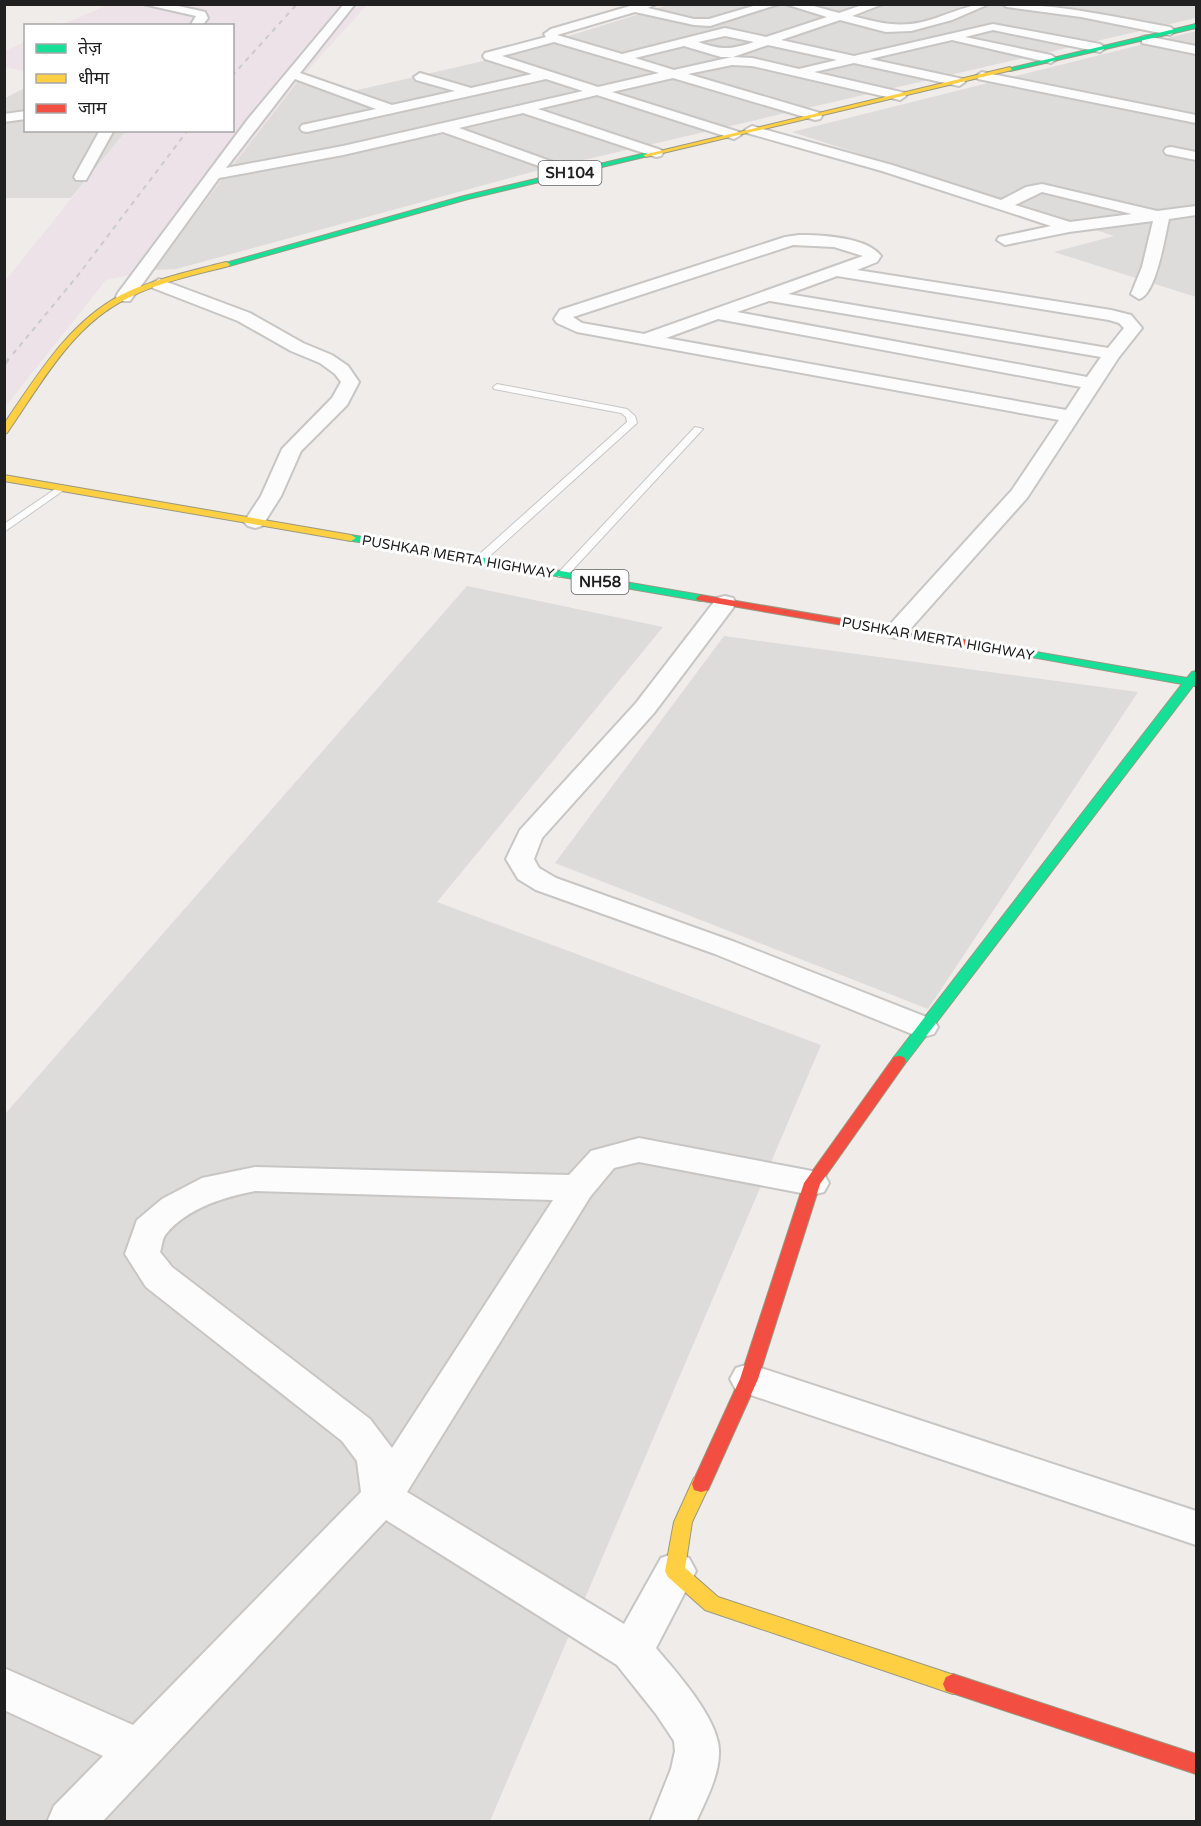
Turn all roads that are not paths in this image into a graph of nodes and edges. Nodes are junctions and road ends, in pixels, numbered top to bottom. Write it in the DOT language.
graph roads {
  1 [pos="148,4"];
  2 [pos="350,4"];
  3 [pos="651,4"];
  4 [pos="774,4"];
  5 [pos="790,4"];
  6 [pos="984,4"];
  7 [pos="1008,4"];
  8 [pos="884,5"];
  9 [pos="636,9"];
  10 [pos="926,13"];
  11 [pos="741,14"];
  12 [pos="839,16"];
  13 [pos="763,18"];
  14 [pos="948,18"];
  15 [pos="785,22"];
  16 [pos="197,24"];
  17 [pos="1197,26"];
  18 [pos="807,27"];
  19 [pos="993,27"];
  20 [pos="907,28"];
  21 [pos="1170,31"];
  22 [pos="554,38"];
  23 [pos="950,38"];
  24 [pos="1138,39"];
  25 [pos="684,42"];
  26 [pos="768,42"];
  27 [pos="871,43"];
  28 [pos="1100,48"];
  29 [pos="902,50"];
  30 [pos="1197,50"];
  31 [pos="924,54"];
  32 [pos="621,58"];
  33 [pos="852,59"];
  34 [pos="1052,59"];
  35 [pos="600,63"];
  36 [pos="969,64"];
  37 [pos="567,70"];
  38 [pos="1002,71"];
  39 [pos="672,73"];
  40 [pos="798,73"];
  41 [pos="292,74"];
  42 [pos="546,74"];
  43 [pos="982,76"];
  44 [pos="420,77"];
  45 [pos="959,82"];
  46 [pos="754,84"];
  47 [pos="597,90"];
  48 [pos="731,90"];
  49 [pos="471,92"];
  50 [pos="900,96"];
  51 [pos="697,98"];
  52 [pos="675,103"];
  53 [pos="521,108"];
  54 [pos="653,108"];
  55 [pos="391,109"];
  56 [pos="24,115"];
  57 [pos="815,116"];
  58 [pos="4,118"];
  59 [pos="1197,119"];
  60 [pos="307,128"];
  61 [pos="443,128"];
  62 [pos="752,130"];
  63 [pos="106,132"];
  64 [pos="735,135"];
  65 [pos="1171,151"];
  66 [pos="656,153"];
  67 [pos="1197,156"];
  68 [pos="570,173"];
  69 [pos="213,175"];
  70 [pos="81,177"];
  71 [pos="1003,205"];
  72 [pos="1197,211"];
  73 [pos="1162,217"];
  74 [pos="1069,227"];
  75 [pos="1005,240"];
  76 [pos="836,272"];
  77 [pos="159,284"];
  78 [pos="1139,294"];
  79 [pos="768,296"];
  80 [pos="124,297"];
  81 [pos="717,314"];
  82 [pos="644,340"];
  83 [pos="1112,354"];
  84 [pos="1094,384"];
  85 [pos="497,387"];
  86 [pos="1072,417"];
  87 [pos="698,429"];
  88 [pos="4,430"];
  89 [pos="4,478"];
  90 [pos="61,488"];
  91 [pos="255,522"];
  92 [pos="4,529"];
  93 [pos="478,561"];
  94 [pos="562,575"];
  95 [pos="725,603"];
  96 [pos="896,631"];
  97 [pos="1195,680"];
  98 [pos="923,1027"];
  99 [pos="812,1183"];
  100 [pos="578,1188"];
  101 [pos="749,1379"];
  102 [pos="382,1497"];
  103 [pos="1197,1528"];
  104 [pos="675,1571"];
  105 [pos="632,1651"];
  106 [pos="4,1688"];
  107 [pos="138,1750"];
  108 [pos="1197,1764"];
  109 [pos="70,1821"];
  110 [pos="673,1821"];
  1 -- 16 [label="street"];
  2 -- 41 [label="street"];
  3 -- 9 [label="street"];
  4 -- 11 [label="street"];
  5 -- 12 [label="street"];
  6 -- 14 [label="street"];
  7 -- 21 [label="street"];
  8 -- 12 [label="street"];
  9 -- 11 [label="street"];
  9 -- 22 [label="street"];
  10 -- 14 [label="street"];
  11 -- 13 [label="street"];
  12 -- 18 [label="street"];
  12 -- 20 [label="street"];
  14 -- 19 [label="street"];
  14 -- 20 [label="street"];
  15 -- 18 [label="street"];
  17 -- 21 [label="main road, SH104"];
  18 -- 26 [label="street"];
  19 -- 23 [label="street"];
  19 -- 28 [label="street"];
  20 -- 23 [label="street"];
  21 -- 24 [label="main road, SH104"];
  22 -- 32 [label="street"];
  22 -- 42 [label="street"];
  23 -- 29 [label="street"];
  23 -- 34 [label="street"];
  24 -- 28 [label="main road, SH104"];
  24 -- 30 [label="street"];
  25 -- 26 [label="street"];
  25 -- 26 [label="street"];
  25 -- 32 [label="street"];
  26 -- 33 [label="street"];
  27 -- 29 [label="street"];
  28 -- 34 [label="main road, SH104"];
  29 -- 31 [label="street"];
  29 -- 33 [label="street"];
  32 -- 35 [label="street"];
  32 -- 39 [label="street"];
  33 -- 40 [label="street"];
  33 -- 45 [label="street"];
  34 -- 38 [label="main road, SH104"];
  36 -- 38 [label="street"];
  37 -- 42 [label="street"];
  38 -- 43 [label="main road, SH104"];
  39 -- 40 [label="street"];
  39 -- 47 [label="street"];
  39 -- 48 [label="street"];
  40 -- 50 [label="street"];
  41 -- 55 [label="street"];
  41 -- 69 [label="street"];
  42 -- 47 [label="street"];
  42 -- 49 [label="street"];
  43 -- 45 [label="main road, SH104"];
  43 -- 59 [label="street"];
  44 -- 49 [label="street"];
  45 -- 50 [label="main road, SH104"];
  46 -- 48 [label="street"];
  47 -- 53 [label="street"];
  47 -- 54 [label="street"];
  48 -- 51 [label="street"];
  48 -- 57 [label="street"];
  49 -- 53 [label="street"];
  49 -- 55 [label="street"];
  50 -- 57 [label="main road, SH104"];
  52 -- 54 [label="street"];
  53 -- 61 [label="street"];
  53 -- 66 [label="street"];
  54 -- 64 [label="street"];
  55 -- 60 [label="street"];
  55 -- 61 [label="street"];
  56 -- 58 [label="street"];
  57 -- 62 [label="main road, SH104"];
  61 -- 68 [label="street"];
  61 -- 69 [label="street"];
  62 -- 64 [label="main road, SH104"];
  62 -- 71 [label="street"];
  63 -- 70 [label="street"];
  64 -- 66 [label="main road, SH104"];
  65 -- 67 [label="street"];
  66 -- 68 [label="main road, SH104"];
  68 -- 77 [label="main road, SH104"];
  69 -- 80 [label="street"];
  71 -- 73 [label="street"];
  71 -- 74 [label="street"];
  72 -- 73 [label="street"];
  73 -- 74 [label="street"];
  73 -- 78 [label="street"];
  74 -- 75 [label="street"];
  76 -- 79 [label="street"];
  76 -- 82 [label="street"];
  76 -- 83 [label="street"];
  77 -- 80 [label="main road, SH104"];
  77 -- 91 [label="street"];
  79 -- 81 [label="street"];
  79 -- 83 [label="street"];
  80 -- 88 [label="main road, SH104"];
  81 -- 82 [label="street"];
  81 -- 84 [label="street"];
  82 -- 86 [label="street"];
  83 -- 84 [label="street"];
  84 -- 86 [label="street"];
  85 -- 93 [label="lane"];
  86 -- 96 [label="street"];
  87 -- 94 [label="lane"];
  89 -- 90 [label="main road, PUSHKAR MERTA HIGHWAY / NH58"];
  90 -- 91 [label="main road, PUSHKAR MERTA HIGHWAY / NH58"];
  90 -- 92 [label="lane"];
  91 -- 93 [label="main road, PUSHKAR MERTA HIGHWAY / NH58"];
  93 -- 94 [label="main road, PUSHKAR MERTA HIGHWAY / NH58"];
  94 -- 95 [label="main road, PUSHKAR MERTA HIGHWAY / NH58"];
  95 -- 96 [label="main road, PUSHKAR MERTA HIGHWAY / NH58"];
  95 -- 98 [label="street"];
  96 -- 97 [label="main road, PUSHKAR MERTA HIGHWAY / NH58"];
  97 -- 98 [label="main road"];
  98 -- 99 [label="main road"];
  99 -- 100 [label="street"];
  99 -- 101 [label="main road"];
  100 -- 102 [label="street"];
  100 -- 102 [label="street"];
  101 -- 103 [label="street"];
  101 -- 104 [label="main road"];
  102 -- 105 [label="street"];
  102 -- 107 [label="street"];
  104 -- 105 [label="street"];
  104 -- 108 [label="main road"];
  105 -- 110 [label="street"];
  106 -- 107 [label="street"];
  107 -- 109 [label="street"];
}
